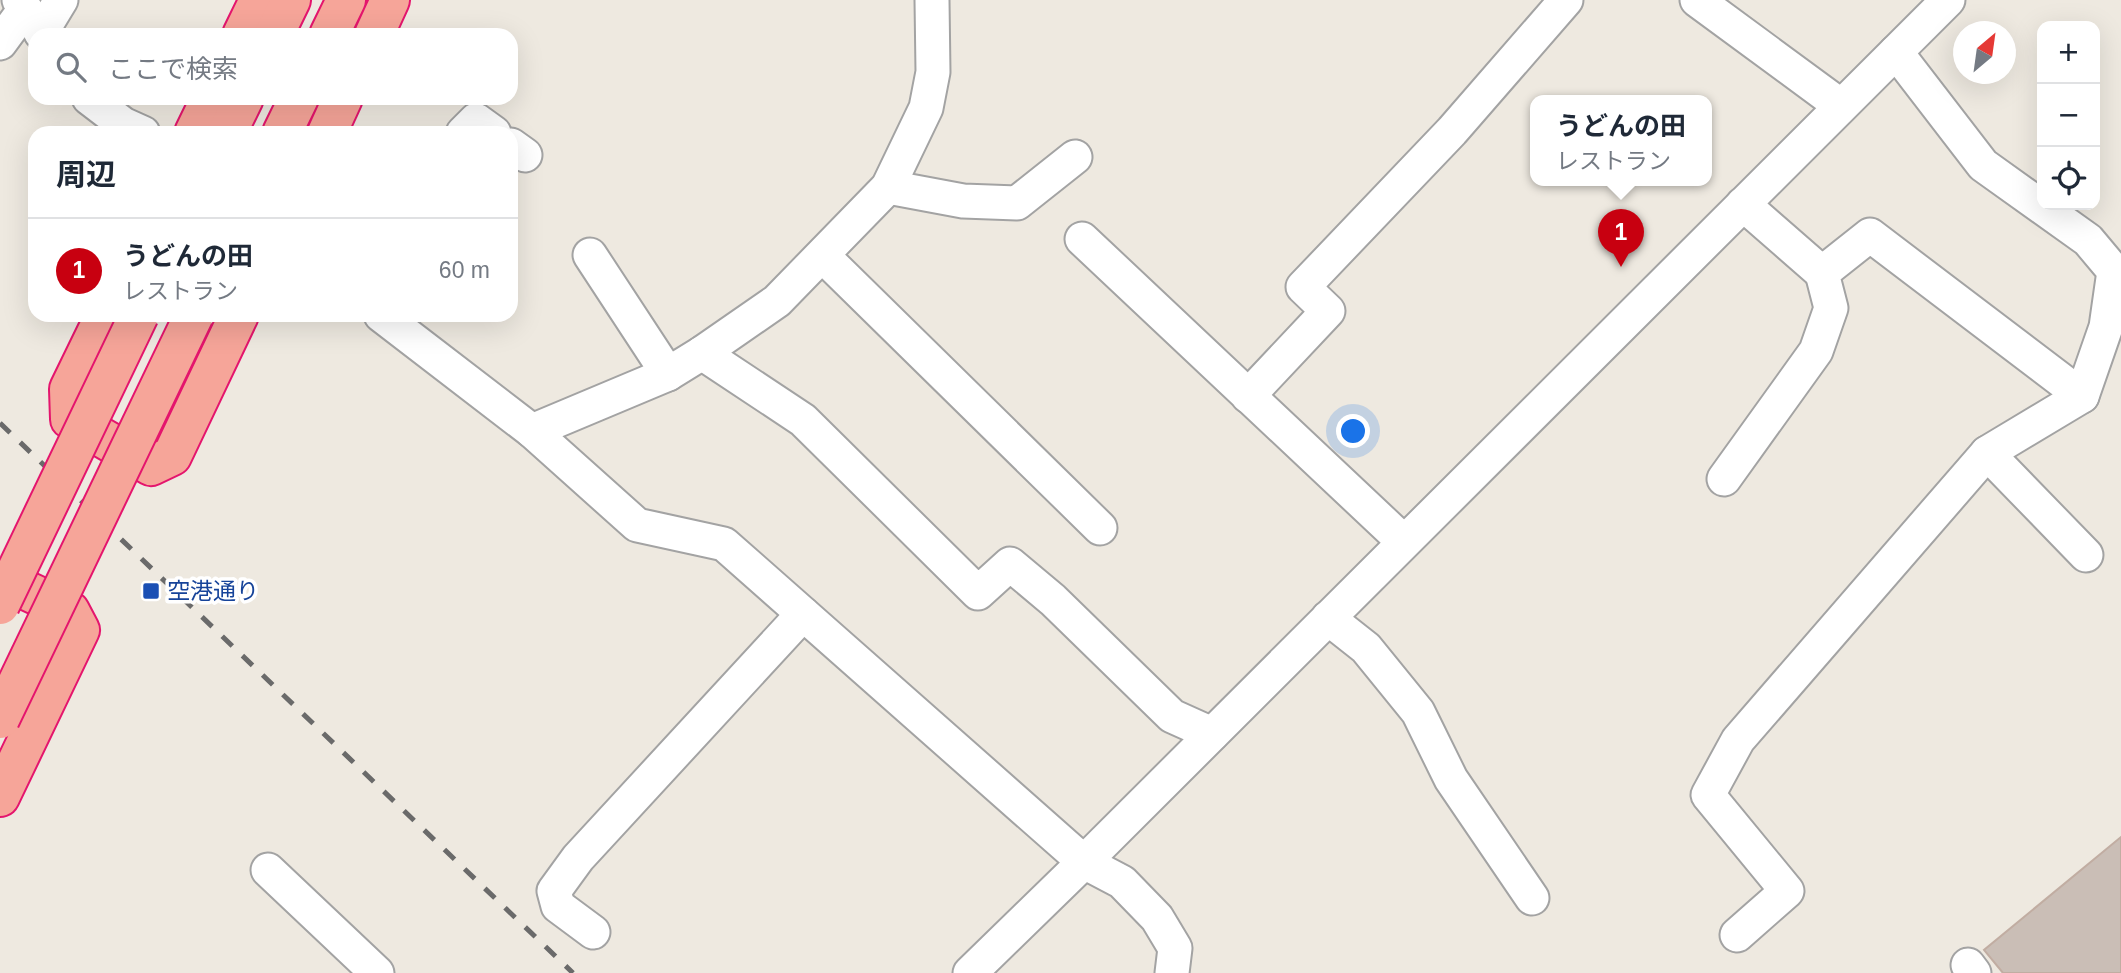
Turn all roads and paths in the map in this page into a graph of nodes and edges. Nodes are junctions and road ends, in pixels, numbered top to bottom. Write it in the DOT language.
graph roads {
  1 [pos="61,0"];
  2 [pos="259,0"];
  3 [pos="291,0"];
  4 [pos="346,0"];
  5 [pos="390,0"];
  6 [pos="932,0"];
  7 [pos="1566,0"];
  8 [pos="1697,0"];
  9 [pos="1948,0"];
  10 [pos="32,19"];
  11 [pos="245,28"];
  12 [pos="277,28"];
  13 [pos="332,28"];
  14 [pos="377,28"];
  15 [pos="0,43"];
  16 [pos="1896,52"];
  17 [pos="98,105"];
  18 [pos="208,105"];
  19 [pos="241,105"];
  20 [pos="296,105"];
  21 [pos="340,105"];
  22 [pos="1841,106"];
  23 [pos="127,126"];
  24 [pos="197,126"];
  25 [pos="230,126"];
  26 [pos="285,126"];
  27 [pos="330,126"];
  28 [pos="470,126"];
  29 [pos="484,126"];
  30 [pos="1076,157"];
  31 [pos="888,187"];
  32 [pos="1743,204"];
  33 [pos="1082,240"];
  34 [pos="590,255"];
  35 [pos="823,256"];
  36 [pos="1822,273"];
  37 [pos="102,322"];
  38 [pos="136,322"];
  39 [pos="191,322"];
  40 [pos="236,322"];
  41 [pos="390,322"];
  42 [pos="702,353"];
  43 [pos="668,374"];
  44 [pos="1248,396"];
  45 [pos="2082,396"];
  46 [pos="533,431"];
  47 [pos="1987,453"];
  48 [pos="1724,479"];
  49 [pos="1100,528"];
  50 [pos="1404,542"];
  51 [pos="2086,555"];
  52 [pos="0,578"];
  53 [pos="0,605"];
  54 [pos="803,614"];
  55 [pos="1328,618"];
  56 [pos="0,719"];
  57 [pos="1212,734"];
  58 [pos="0,797"];
  59 [pos="1084,862"];
  60 [pos="268,870"];
  61 [pos="1532,898"];
  62 [pos="593,932"];
  63 [pos="1737,935"];
  64 [pos="377,973"];
  65 [pos="970,973"];
  66 [pos="1172,973"];
  1 -- 10 [label="street"];
  2 -- 11 [label="highway"];
  3 -- 12 [label="highway"];
  4 -- 13 [label="highway"];
  5 -- 14 [label="highway"];
  6 -- 31 [label="street"];
  7 -- 44 [label="street"];
  8 -- 22 [label="street"];
  9 -- 16 [label="street"];
  10 -- 15 [label="street"];
  16 -- 22 [label="street"];
  16 -- 45 [label="street"];
  17 -- 23 [label="street"];
  18 -- 24 [label="highway"];
  19 -- 25 [label="highway"];
  20 -- 26 [label="highway"];
  21 -- 27 [label="highway"];
  22 -- 32 [label="street"];
  28 -- 29 [label="street"];
  30 -- 31 [label="street"];
  31 -- 35 [label="street"];
  32 -- 36 [label="street"];
  32 -- 50 [label="street"];
  33 -- 44 [label="street"];
  34 -- 43 [label="street"];
  35 -- 42 [label="street"];
  35 -- 49 [label="street"];
  36 -- 45 [label="street"];
  36 -- 48 [label="street"];
  37 -- 40 [label="highway"];
  38 -- 53 [label="highway, bridge"];
  39 -- 56 [label="highway, bridge"];
  41 -- 46 [label="street"];
  42 -- 43 [label="street"];
  42 -- 57 [label="street"];
  43 -- 46 [label="street"];
  44 -- 50 [label="street"];
  45 -- 47 [label="street"];
  46 -- 54 [label="street"];
  47 -- 51 [label="street"];
  47 -- 63 [label="street"];
  50 -- 55 [label="street"];
  52 -- 58 [label="highway"];
  54 -- 59 [label="street"];
  54 -- 62 [label="street"];
  55 -- 57 [label="street"];
  55 -- 61 [label="street"];
  57 -- 59 [label="street"];
  59 -- 65 [label="street"];
  59 -- 66 [label="street"];
  60 -- 64 [label="street"];
}
